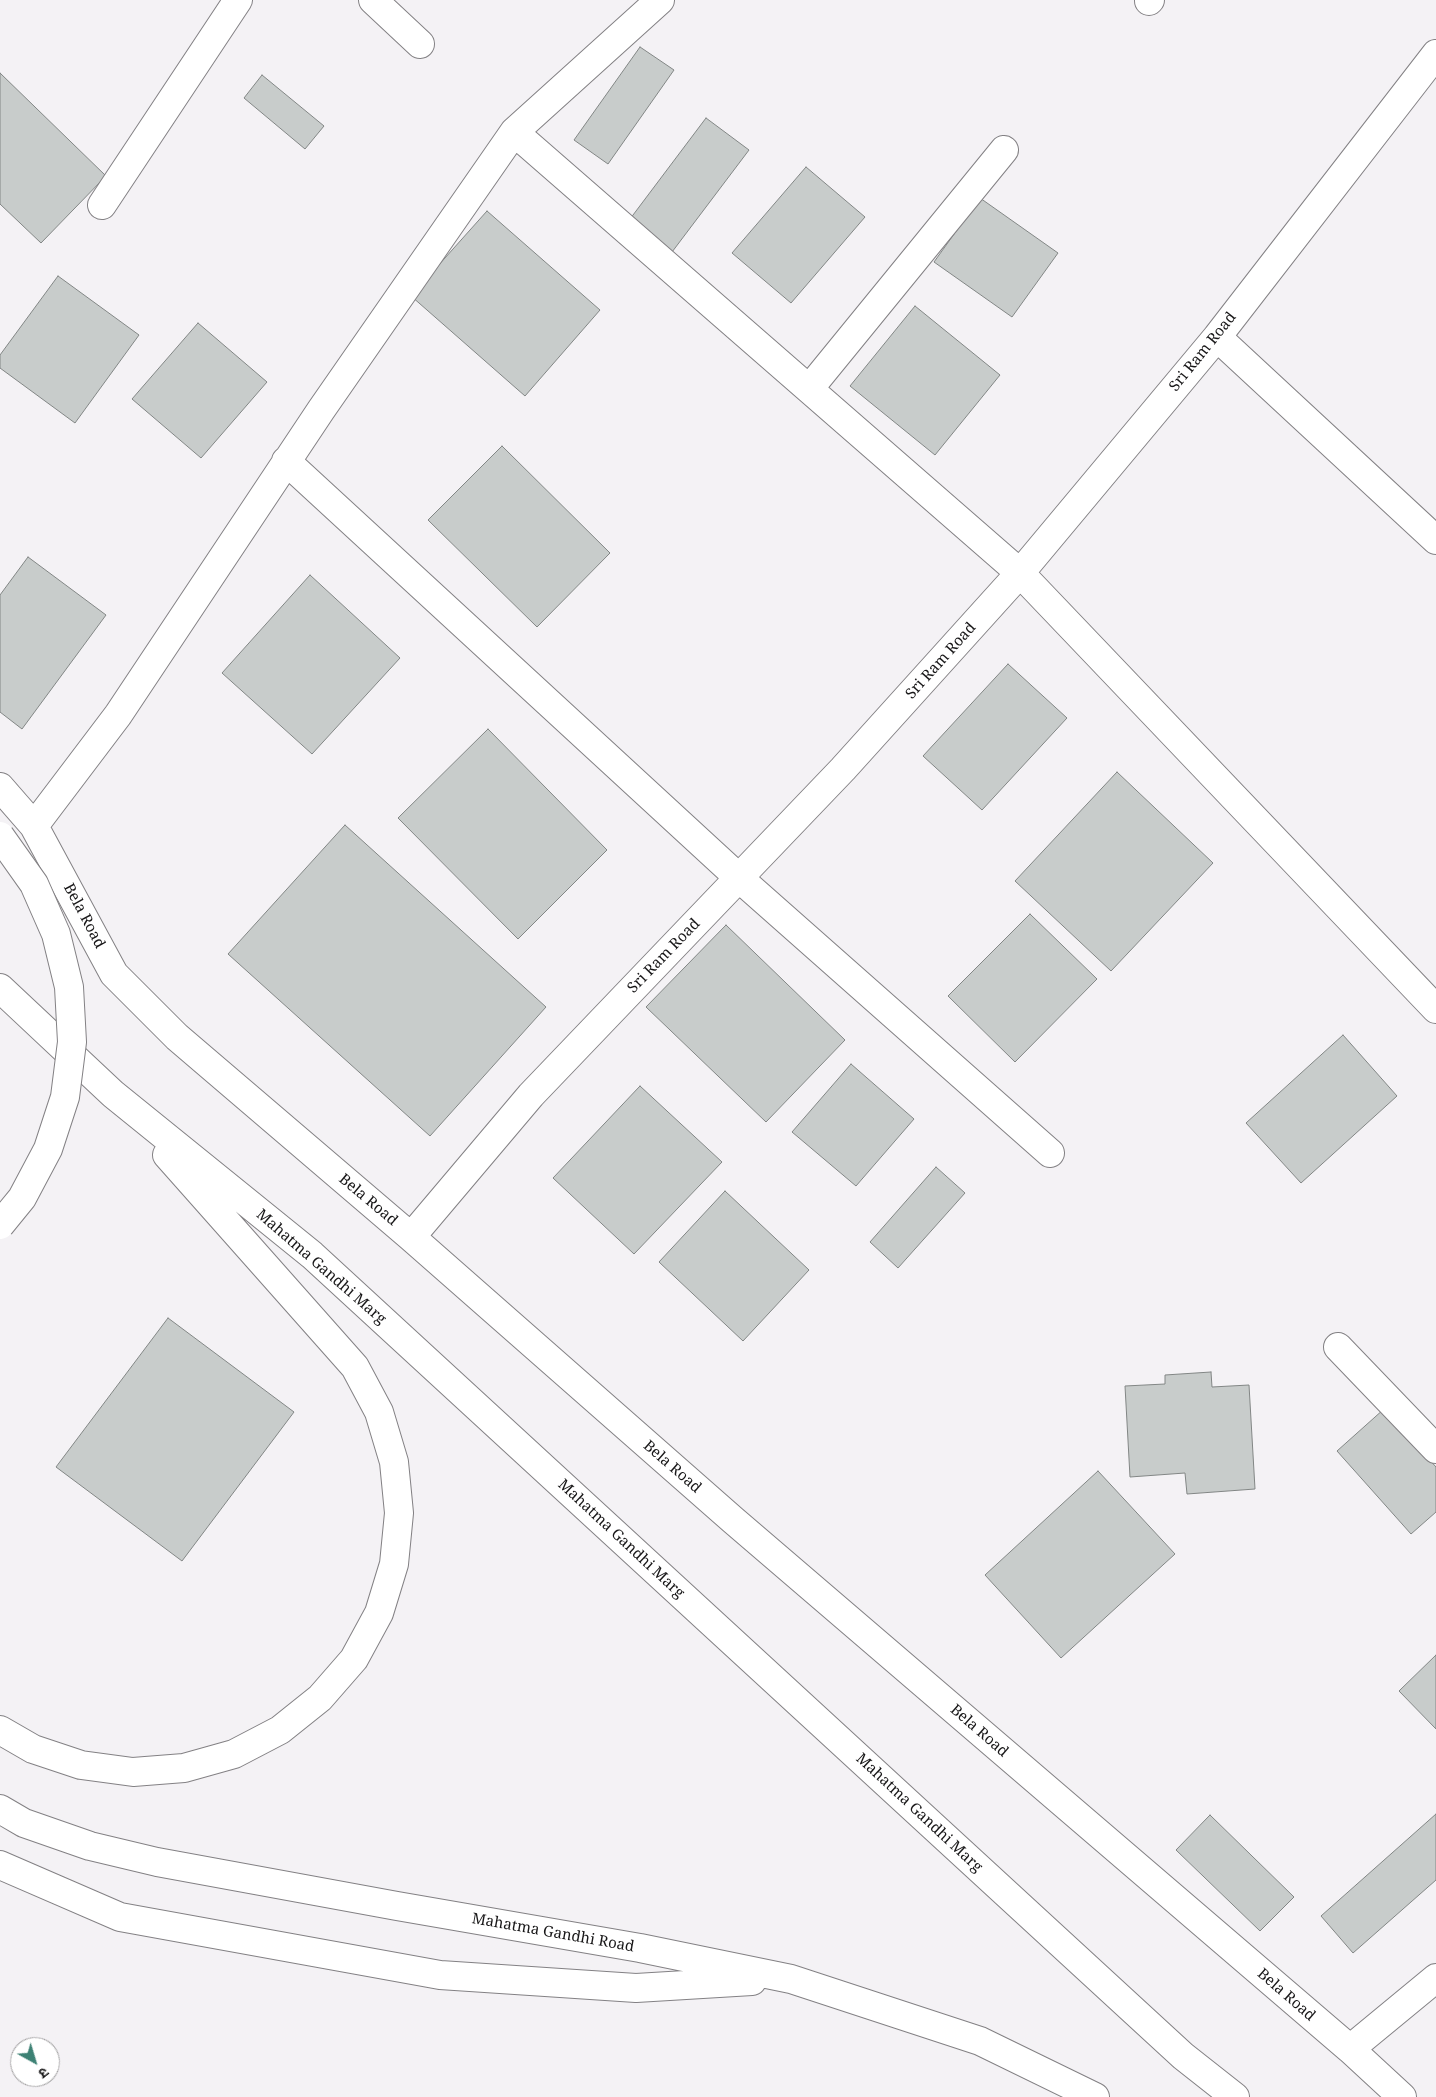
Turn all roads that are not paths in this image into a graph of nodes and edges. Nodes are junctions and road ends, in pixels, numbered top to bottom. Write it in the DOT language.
graph roads {
  1 [pos="238,0"];
  2 [pos="373,0"];
  3 [pos="660,0"];
  4 [pos="420,44"];
  5 [pos="1436,54"];
  6 [pos="514,132"];
  7 [pos="1004,150"];
  8 [pos="102,206"];
  9 [pos="1217,337"];
  10 [pos="808,389"];
  11 [pos="286,461"];
  12 [pos="1436,540"];
  13 [pos="1020,573"];
  14 [pos="0,787"];
  15 [pos="34,826"];
  16 [pos="0,836"];
  17 [pos="739,878"];
  18 [pos="0,988"];
  19 [pos="1436,1009"];
  20 [pos="113,1094"];
  21 [pos="1050,1153"];
  22 [pos="0,1225"];
  23 [pos="411,1237"];
  24 [pos="1338,1347"];
  25 [pos="1436,1449"];
  26 [pos="0,1730"];
  27 [pos="0,1809"];
  28 [pos="0,1865"];
  29 [pos="1436,1978"];
  30 [pos="791,1979"];
  31 [pos="1350,2049"];
  32 [pos="1095,2097"];
  33 [pos="1235,2097"];
  34 [pos="1402,2097"];
  1 -- 8 [label="main road"];
  2 -- 4 [label="main road"];
  3 -- 6 [label="main road"];
  5 -- 9 [label="main road, Sri Ram Road"];
  6 -- 10 [label="main road"];
  6 -- 11 [label="main road"];
  7 -- 10 [label="main road"];
  9 -- 12 [label="main road"];
  9 -- 13 [label="main road, Sri Ram Road"];
  10 -- 13 [label="main road"];
  11 -- 15 [label="main road"];
  11 -- 17 [label="main road"];
  13 -- 17 [label="main road, Sri Ram Road"];
  13 -- 19 [label="main road"];
  14 -- 15 [label="main road, Bela Road"];
  15 -- 23 [label="main road, Bela Road"];
  16 -- 22 [label="main road, bridge"];
  17 -- 21 [label="main road"];
  17 -- 23 [label="main road, Sri Ram Road"];
  18 -- 20 [label="main road, Mahatma Gandhi Marg"];
  20 -- 26 [label="main road"];
  20 -- 33 [label="main road, Mahatma Gandhi Marg"];
  23 -- 31 [label="main road, Bela Road"];
  24 -- 25 [label="main road"];
  27 -- 30 [label="main road, Mahatma Gandhi Road"];
  28 -- 30 [label="main road"];
  29 -- 31 [label="main road"];
  30 -- 32 [label="main road, Mahatma Gandhi Road"];
  31 -- 34 [label="main road, Bela Road"];
}
